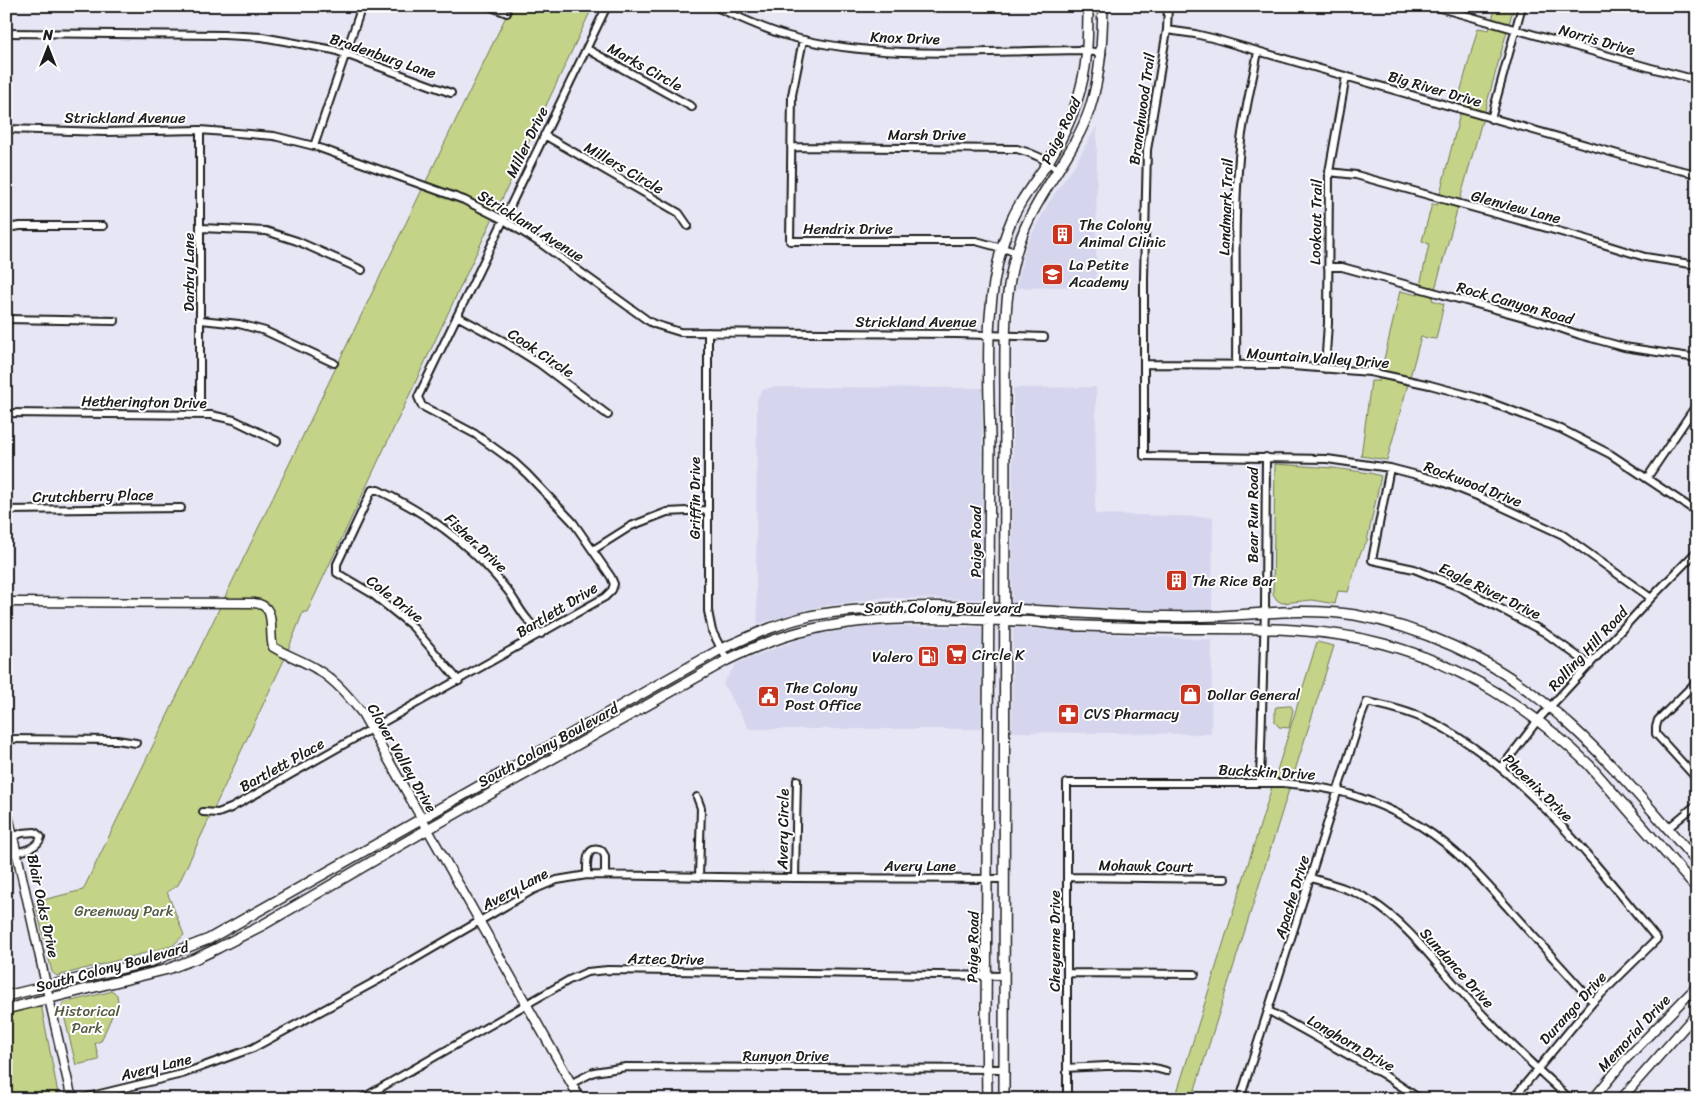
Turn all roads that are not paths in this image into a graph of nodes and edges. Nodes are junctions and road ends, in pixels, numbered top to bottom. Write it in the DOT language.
graph roads {
  1 [pos="362,6"];
  2 [pos="490,6"];
  3 [pos="607,6"];
  4 [pos="714,6"];
  5 [pos="1088,6"];
  6 [pos="1103,6"];
  7 [pos="1168,6"];
  8 [pos="1433,6"];
  9 [pos="1522,6"];
  10 [pos="508,13"];
  11 [pos="1166,30"];
  12 [pos="1515,30"];
  13 [pos="6,33"];
  14 [pos="803,40"];
  15 [pos="586,49"];
  16 [pos="1087,50"];
  17 [pos="1258,52"];
  18 [pos="1102,53"];
  19 [pos="345,54"];
  20 [pos="1346,76"];
  21 [pos="1697,80"];
  22 [pos="451,93"];
  23 [pos="692,107"];
  24 [pos="1491,118"];
  25 [pos="6,129"];
  26 [pos="200,130"];
  27 [pos="544,135"];
  28 [pos="314,146"];
  29 [pos="791,147"];
  30 [pos="1048,161"];
  31 [pos="1058,170"];
  32 [pos="1329,172"];
  33 [pos="1697,174"];
  34 [pos="504,220"];
  35 [pos="103,226"];
  36 [pos="688,226"];
  37 [pos="6,228"];
  38 [pos="201,228"];
  39 [pos="1002,248"];
  40 [pos="1016,252"];
  41 [pos="1697,265"];
  42 [pos="1328,267"];
  43 [pos="362,270"];
  44 [pos="457,316"];
  45 [pos="6,319"];
  46 [pos="201,320"];
  47 [pos="116,321"];
  48 [pos="708,332"];
  49 [pos="990,335"];
  50 [pos="1005,336"];
  51 [pos="1044,337"];
  52 [pos="1697,358"];
  53 [pos="334,363"];
  54 [pos="1145,364"];
  55 [pos="1236,364"];
  56 [pos="1325,369"];
  57 [pos="418,397"];
  58 [pos="1697,404"];
  59 [pos="6,413"];
  60 [pos="200,414"];
  61 [pos="608,415"];
  62 [pos="277,441"];
  63 [pos="1144,456"];
  64 [pos="1266,457"];
  65 [pos="1390,468"];
  66 [pos="990,476"];
  67 [pos="1005,476"];
  68 [pos="1647,478"];
  69 [pos="181,508"];
  70 [pos="6,510"];
  71 [pos="708,510"];
  72 [pos="1697,512"];
  73 [pos="593,550"];
  74 [pos="1697,551"];
  75 [pos="337,564"];
  76 [pos="1651,598"];
  77 [pos="6,602"];
  78 [pos="989,608"];
  79 [pos="1005,608"];
  80 [pos="841,612"];
  81 [pos="1265,612"];
  82 [pos="1089,613"];
  83 [pos="1159,616"];
  84 [pos="989,620"];
  85 [pos="1005,621"];
  86 [pos="781,624"];
  87 [pos="843,624"];
  88 [pos="1098,627"];
  89 [pos="1158,628"];
  90 [pos="1264,629"];
  91 [pos="541,634"];
  92 [pos="794,634"];
  93 [pos="721,650"];
  94 [pos="727,660"];
  95 [pos="1590,665"];
  96 [pos="459,681"];
  97 [pos="1697,681"];
  98 [pos="1368,702"];
  99 [pos="1551,707"];
  100 [pos="597,719"];
  101 [pos="1538,720"];
  102 [pos="1004,722"];
  103 [pos="988,725"];
  104 [pos="603,729"];
  105 [pos="371,730"];
  106 [pos="6,739"];
  107 [pos="136,743"];
  108 [pos="1502,768"];
  109 [pos="1697,779"];
  110 [pos="797,780"];
  111 [pos="1067,782"];
  112 [pos="1260,782"];
  113 [pos="1338,791"];
  114 [pos="697,797"];
  115 [pos="1697,804"];
  116 [pos="6,807"];
  117 [pos="203,812"];
  118 [pos="422,818"];
  119 [pos="428,829"];
  120 [pos="1667,829"];
  121 [pos="13,836"];
  122 [pos="17,852"];
  123 [pos="6,855"];
  124 [pos="1697,862"];
  125 [pos="586,875"];
  126 [pos="605,875"];
  127 [pos="699,877"];
  128 [pos="1067,877"];
  129 [pos="795,878"];
  130 [pos="987,878"];
  131 [pos="1310,878"];
  132 [pos="1004,879"];
  133 [pos="1225,879"];
  134 [pos="1697,889"];
  135 [pos="480,922"];
  136 [pos="1657,939"];
  137 [pos="1067,973"];
  138 [pos="1195,974"];
  139 [pos="986,976"];
  140 [pos="1004,976"];
  141 [pos="1697,986"];
  142 [pos="46,987"];
  143 [pos="6,996"];
  144 [pos="48,999"];
  145 [pos="1593,1002"];
  146 [pos="527,1004"];
  147 [pos="6,1009"];
  148 [pos="1269,1011"];
  149 [pos="1697,1013"];
  150 [pos="1067,1068"];
  151 [pos="986,1069"];
  152 [pos="1004,1069"];
  153 [pos="1536,1069"];
  154 [pos="1166,1072"];
  155 [pos="572,1082"];
  156 [pos="72,1099"];
  157 [pos="78,1099"];
  158 [pos="361,1099"];
  159 [pos="580,1099"];
  160 [pos="987,1099"];
  161 [pos="1004,1099"];
  162 [pos="1067,1099"];
  163 [pos="1240,1099"];
  164 [pos="1420,1099"];
  165 [pos="1514,1099"];
  166 [pos="1570,1099"];
  167 [pos="1593,1099"];
  168 [pos="1621,1099"];
  1 -- 19 [label="street"];
  2 -- 10 [label="street"];
  3 -- 15 [label="street, Miller Drive"];
  4 -- 14 [label="street, Knox Drive"];
  5 -- 16 [label="main road, Paige Road"];
  6 -- 18 [label="main road, Paige Road"];
  7 -- 11 [label="street, Branchwood Trail"];
  8 -- 12 [label="street, Norris Drive"];
  9 -- 12 [label="street"];
  11 -- 17 [label="street, Big River Drive"];
  11 -- 54 [label="street, Branchwood Trail"];
  12 -- 21 [label="street, Norris Drive"];
  12 -- 24 [label="street"];
  13 -- 19 [label="street, Bradenburg Lane"];
  14 -- 16 [label="street, Knox Drive"];
  14 -- 29 [label="street, Hendrix Drive"];
  15 -- 23 [label="street, Marks Circle"];
  15 -- 27 [label="street, Miller Drive"];
  16 -- 18 [label="street, Knox Drive"];
  16 -- 30 [label="main road, Paige Road"];
  17 -- 20 [label="street, Big River Drive"];
  17 -- 55 [label="street, Landmark Trail"];
  18 -- 31 [label="main road, Paige Road"];
  19 -- 22 [label="street, Bradenburg Lane"];
  19 -- 28 [label="street"];
  20 -- 24 [label="street, Big River Drive"];
  20 -- 32 [label="street, Lookout Trail"];
  24 -- 33 [label="street, Big River Drive"];
  25 -- 26 [label="street, Strickland Avenue"];
  26 -- 28 [label="street, Strickland Avenue"];
  26 -- 38 [label="street, Darbry Lane"];
  27 -- 34 [label="street, Miller Drive"];
  27 -- 36 [label="street, Millers Circle"];
  28 -- 34 [label="street, Strickland Avenue"];
  29 -- 30 [label="street, Marsh Drive"];
  29 -- 39 [label="street, Hendrix Drive"];
  30 -- 31 [label="street, Marsh Drive"];
  30 -- 39 [label="main road, Paige Road"];
  31 -- 40 [label="main road, Paige Road"];
  32 -- 41 [label="street, Glenview Lane"];
  32 -- 42 [label="street, Lookout Trail"];
  34 -- 44 [label="street, Miller Drive"];
  34 -- 48 [label="street, Strickland Avenue"];
  35 -- 37 [label="street"];
  38 -- 43 [label="street"];
  38 -- 46 [label="street, Darbry Lane"];
  39 -- 40 [label="street, Hendrix Drive"];
  39 -- 49 [label="main road, Paige Road"];
  40 -- 50 [label="main road, Paige Road"];
  42 -- 52 [label="street, Rock Canyon Road"];
  42 -- 56 [label="street, Lookout Trail"];
  44 -- 57 [label="street, Miller Drive"];
  44 -- 61 [label="street, Cook Circle"];
  45 -- 47 [label="street"];
  46 -- 53 [label="street"];
  46 -- 60 [label="street, Darbry Lane"];
  48 -- 49 [label="street, Strickland Avenue"];
  48 -- 71 [label="street, Griffin Drive"];
  49 -- 50 [label="street, Strickland Avenue"];
  49 -- 66 [label="main road, Paige Road"];
  50 -- 51 [label="street, Strickland Avenue"];
  50 -- 67 [label="main road, Paige Road"];
  54 -- 55 [label="street, Mountain Valley Drive"];
  54 -- 63 [label="street, Branchwood Trail"];
  55 -- 56 [label="street, Mountain Valley Drive"];
  56 -- 68 [label="street, Mountain Valley Drive"];
  57 -- 73 [label="street, Bartlett Drive"];
  58 -- 68 [label="street"];
  59 -- 60 [label="street, Hetherington Drive"];
  60 -- 62 [label="street, Hetherington Drive"];
  63 -- 64 [label="street, Rockwood Drive"];
  64 -- 65 [label="street, Rockwood Drive"];
  64 -- 81 [label="street, Bear Run Road"];
  65 -- 76 [label="street, Rockwood Drive"];
  65 -- 95 [label="street, Eagle River Drive"];
  66 -- 67 [label="main road"];
  66 -- 78 [label="main road, Paige Road"];
  67 -- 79 [label="main road, Paige Road"];
  68 -- 72 [label="street, Mountain Valley Drive"];
  69 -- 70 [label="street, Crutchberry Place"];
  71 -- 73 [label="street"];
  71 -- 93 [label="street, Griffin Drive"];
  73 -- 91 [label="street, Bartlett Drive"];
  74 -- 76 [label="street, Rolling Hill Road"];
  75 -- 91 [label="street, Fisher Drive"];
  75 -- 96 [label="street, Cole Drive"];
  76 -- 95 [label="street, Rolling Hill Road"];
  77 -- 105 [label="street, Clover Valley Drive"];
  78 -- 79 [label="main road, South Colony Boulevard"];
  78 -- 80 [label="main road, South Colony Boulevard"];
  78 -- 84 [label="main road, Paige Road"];
  79 -- 82 [label="main road, South Colony Boulevard"];
  79 -- 85 [label="main road, Paige Road"];
  80 -- 86 [label="main road, South Colony Boulevard"];
  80 -- 87 [label="main road"];
  81 -- 83 [label="main road, South Colony Boulevard"];
  81 -- 90 [label="street, Bear Run Road"];
  81 -- 99 [label="main road, South Colony Boulevard"];
  82 -- 83 [label="main road, South Colony Boulevard"];
  82 -- 88 [label="main road"];
  83 -- 89 [label="main road"];
  84 -- 85 [label="main road, South Colony Boulevard"];
  84 -- 87 [label="main road, South Colony Boulevard"];
  84 -- 103 [label="main road, Paige Road"];
  85 -- 88 [label="main road, South Colony Boulevard"];
  85 -- 102 [label="main road, Paige Road"];
  86 -- 92 [label="main road"];
  86 -- 93 [label="main road, South Colony Boulevard"];
  87 -- 92 [label="main road, South Colony Boulevard"];
  88 -- 89 [label="main road, South Colony Boulevard"];
  89 -- 90 [label="main road, South Colony Boulevard"];
  90 -- 101 [label="main road, South Colony Boulevard"];
  90 -- 112 [label="street, Bear Run Road"];
  91 -- 96 [label="street, Bartlett Drive"];
  92 -- 94 [label="main road, South Colony Boulevard"];
  93 -- 94 [label="street, Griffin Drive"];
  93 -- 100 [label="main road, South Colony Boulevard"];
  94 -- 104 [label="main road, South Colony Boulevard"];
  95 -- 99 [label="street, Rolling Hill Road"];
  96 -- 105 [label="street, Bartlett Drive"];
  97 -- 109 [label="street"];
  98 -- 108 [label="street, Phoenix Drive"];
  98 -- 113 [label="street, Apache Drive"];
  99 -- 101 [label="street, Rolling Hill Road"];
  99 -- 120 [label="main road, South Colony Boulevard"];
  100 -- 104 [label="main road"];
  100 -- 118 [label="main road, South Colony Boulevard"];
  101 -- 108 [label="street, Rolling Hill Road"];
  101 -- 134 [label="main road, South Colony Boulevard"];
  102 -- 103 [label="main road"];
  102 -- 132 [label="main road, Paige Road"];
  103 -- 130 [label="main road, Paige Road"];
  104 -- 119 [label="main road, South Colony Boulevard"];
  105 -- 117 [label="street, Bartlett Place"];
  105 -- 118 [label="street, Clover Valley Drive"];
  106 -- 107 [label="street"];
  108 -- 136 [label="street, Phoenix Drive"];
  110 -- 129 [label="street, Avery Circle"];
  111 -- 112 [label="street, Buckskin Drive"];
  111 -- 128 [label="street, Cheyenne Drive"];
  112 -- 113 [label="street, Buckskin Drive"];
  113 -- 131 [label="street, Apache Drive"];
  113 -- 145 [label="street, Buckskin Drive"];
  114 -- 127 [label="street"];
  115 -- 120 [label="street"];
  116 -- 121 [label="street, Blair Oaks Drive"];
  118 -- 119 [label="street, Clover Valley Drive"];
  118 -- 142 [label="main road, South Colony Boulevard"];
  119 -- 135 [label="street, Clover Valley Drive"];
  119 -- 144 [label="main road, South Colony Boulevard"];
  120 -- 124 [label="main road, South Colony Boulevard"];
  121 -- 122 [label="street, Blair Oaks Drive"];
  121 -- 122 [label="street"];
  122 -- 123 [label="street"];
  122 -- 142 [label="street, Blair Oaks Drive"];
  125 -- 126 [label="street, Avery Lane"];
  125 -- 126 [label="street"];
  125 -- 135 [label="street, Avery Lane"];
  126 -- 127 [label="street, Avery Lane"];
  127 -- 129 [label="street, Avery Lane"];
  128 -- 133 [label="street, Mohawk Court"];
  128 -- 137 [label="street, Cheyenne Drive"];
  129 -- 130 [label="street, Avery Lane"];
  130 -- 132 [label="street, Avery Lane"];
  130 -- 139 [label="main road, Paige Road"];
  131 -- 148 [label="street, Apache Drive"];
  131 -- 153 [label="street, Sundance Drive"];
  132 -- 140 [label="main road, Paige Road"];
  135 -- 146 [label="street, Clover Valley Drive"];
  135 -- 157 [label="street, Avery Lane"];
  136 -- 145 [label="street, Durango Drive"];
  137 -- 138 [label="street"];
  137 -- 150 [label="street, Cheyenne Drive"];
  139 -- 140 [label="street, Aztec Drive"];
  139 -- 146 [label="street, Aztec Drive"];
  139 -- 151 [label="main road, Paige Road"];
  140 -- 152 [label="main road, Paige Road"];
  141 -- 167 [label="street, Memorial Drive"];
  142 -- 143 [label="main road, South Colony Boulevard"];
  142 -- 144 [label="street, Blair Oaks Drive"];
  144 -- 147 [label="main road, South Colony Boulevard"];
  144 -- 156 [label="street, Blair Oaks Drive"];
  145 -- 153 [label="street, Durango Drive"];
  146 -- 155 [label="street, Clover Valley Drive"];
  146 -- 158 [label="street, Aztec Drive"];
  148 -- 163 [label="street, Apache Drive"];
  148 -- 164 [label="street, Longhorn Drive"];
  149 -- 168 [label="street"];
  150 -- 154 [label="street"];
  150 -- 162 [label="street, Cheyenne Drive"];
  151 -- 152 [label="street, Runyon Drive"];
  151 -- 155 [label="street, Runyon Drive"];
  151 -- 160 [label="main road, Paige Road"];
  152 -- 161 [label="main road, Paige Road"];
  153 -- 165 [label="street, Durango Drive"];
  153 -- 166 [label="street, Sundance Drive"];
  155 -- 159 [label="street, Clover Valley Drive"];
}
